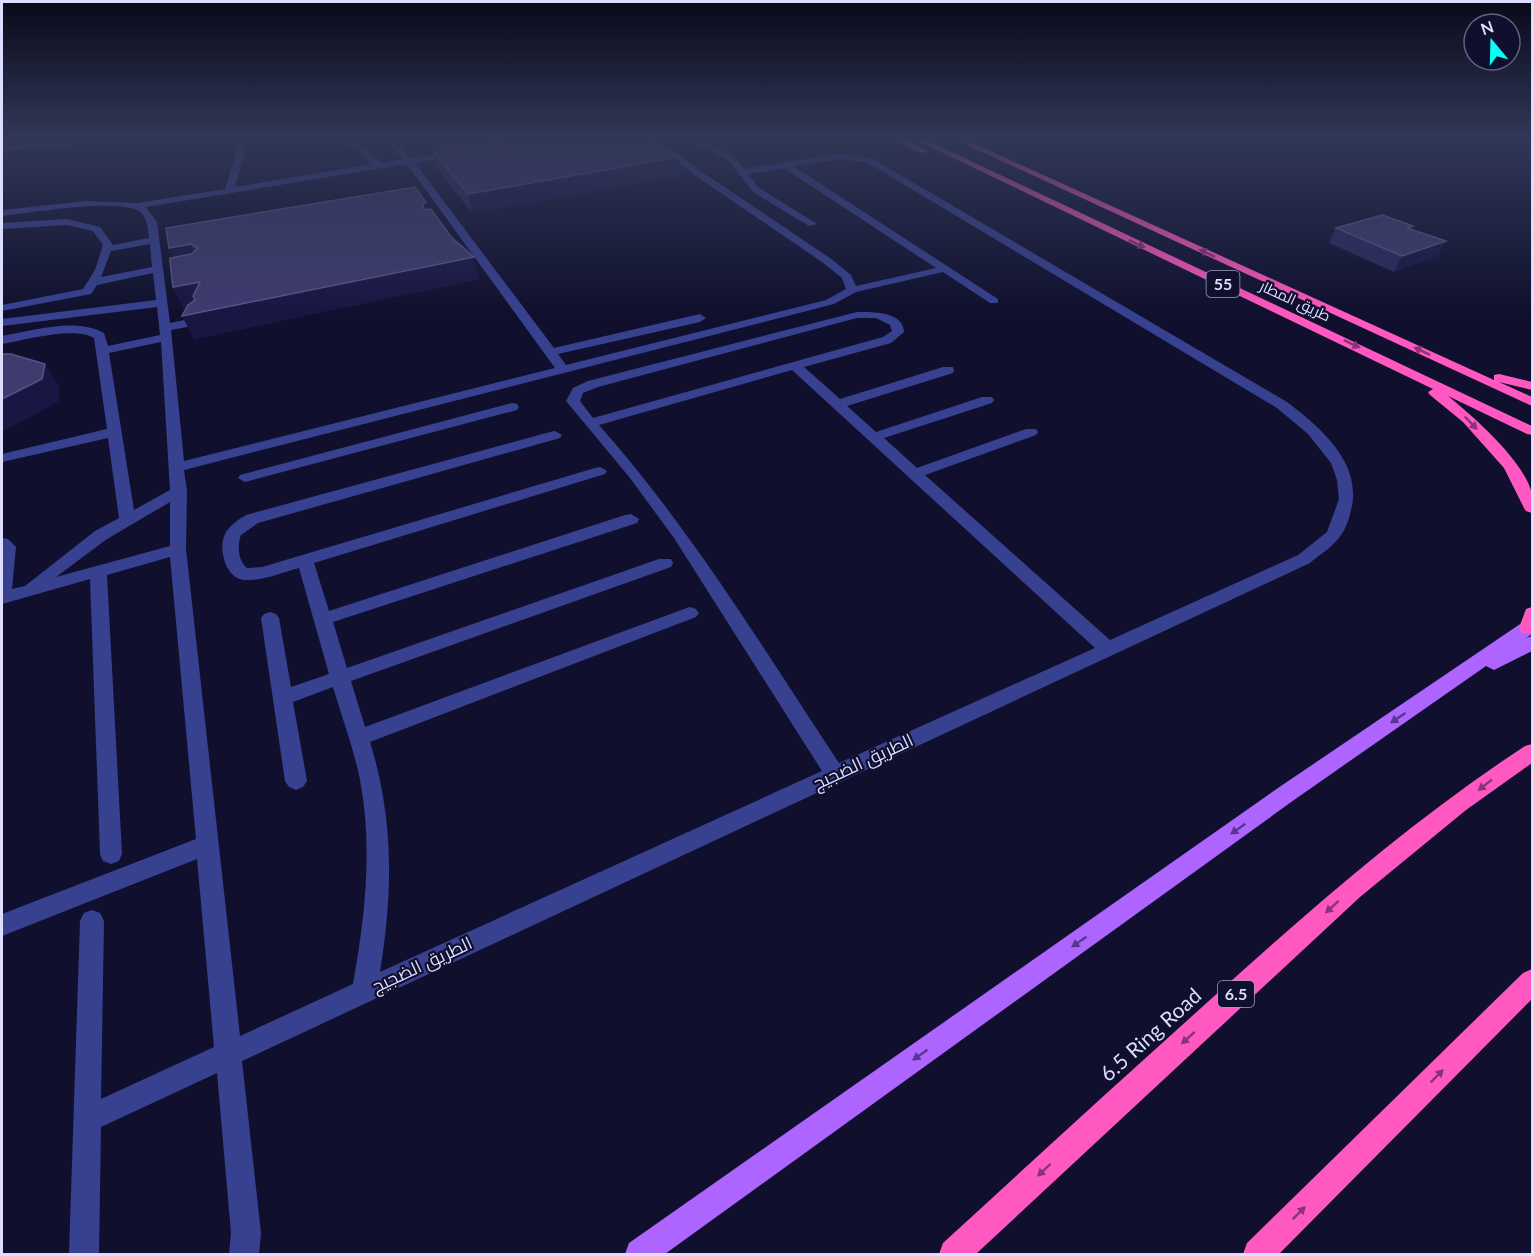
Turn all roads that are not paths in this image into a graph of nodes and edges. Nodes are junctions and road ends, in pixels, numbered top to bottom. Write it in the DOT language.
graph roads {
  1 [pos="200,196"];
  2 [pos="431,196"];
  3 [pos="731,196"];
  4 [pos="765,196"];
  5 [pos="832,196"];
  6 [pos="930,196"];
  7 [pos="1033,196"];
  8 [pos="1082,196"];
  9 [pos="136,206"];
  10 [pos="2,213"];
  11 [pos="812,224"];
  12 [pos="2,226"];
  13 [pos="154,240"];
  14 [pos="107,249"];
  15 [pos="944,269"];
  16 [pos="162,274"];
  17 [pos="93,282"];
  18 [pos="852,290"];
  19 [pos="994,301"];
  20 [pos="162,303"];
  21 [pos="3,310"];
  22 [pos="700,318"];
  23 [pos="198,321"];
  24 [pos="2,323"];
  25 [pos="166,333"];
  26 [pos="2,340"];
  27 [pos="103,351"];
  28 [pos="551,352"];
  29 [pos="795,366"];
  30 [pos="1453,366"];
  31 [pos="563,369"];
  32 [pos="948,370"];
  33 [pos="1410,372"];
  34 [pos="1533,386"];
  35 [pos="987,400"];
  36 [pos="1533,402"];
  37 [pos="838,404"];
  38 [pos="512,407"];
  39 [pos="355,422"];
  40 [pos="590,423"];
  41 [pos="1533,431"];
  42 [pos="114,432"];
  43 [pos="1031,432"];
  44 [pos="555,435"];
  45 [pos="874,437"];
  46 [pos="363,447"];
  47 [pos="2,458"];
  48 [pos="177,467"];
  49 [pos="600,471"];
  50 [pos="915,474"];
  51 [pos="245,478"];
  52 [pos="179,490"];
  53 [pos="1533,508"];
  54 [pos="127,518"];
  55 [pos="631,519"];
  56 [pos="2,543"];
  57 [pos="178,549"];
  58 [pos="305,560"];
  59 [pos="665,563"];
  60 [pos="98,571"];
  61 [pos="28,591"];
  62 [pos="2,598"];
  63 [pos="690,613"];
  64 [pos="270,618"];
  65 [pos="323,619"];
  66 [pos="1531,627"];
  67 [pos="1108,649"];
  68 [pos="341,677"];
  69 [pos="282,698"];
  70 [pos="359,738"];
  71 [pos="1533,752"];
  72 [pos="835,774"];
  73 [pos="296,781"];
  74 [pos="207,845"];
  75 [pos="111,854"];
  76 [pos="92,921"];
  77 [pos="2,925"];
  78 [pos="1533,982"];
  79 [pos="364,992"];
  80 [pos="228,1054"];
  81 [pos="87,1119"];
  82 [pos="249,1247"];
  83 [pos="84,1254"];
  84 [pos="640,1254"];
  85 [pos="954,1254"];
  86 [pos="1258,1254"];
  1 -- 9 [label="street"];
  2 -- 28 [label="street"];
  3 -- 18 [label="street"];
  4 -- 11 [label="street"];
  5 -- 15 [label="street"];
  6 -- 67 [label="street, الطريق الضجيج"];
  7 -- 33 [label="highway, طريق المطار / 55, one-way"];
  30 -- 8 [label="highway, طريق المطار / 55, one-way"];
  9 -- 10 [label="street"];
  9 -- 13 [label="street"];
  12 -- 14 [label="street"];
  13 -- 14 [label="street"];
  13 -- 16 [label="street"];
  14 -- 17 [label="street"];
  15 -- 18 [label="street"];
  15 -- 19 [label="street"];
  16 -- 17 [label="street"];
  16 -- 20 [label="street"];
  17 -- 21 [label="street"];
  18 -- 31 [label="street"];
  20 -- 24 [label="street"];
  20 -- 25 [label="street"];
  22 -- 28 [label="street"];
  23 -- 25 [label="street"];
  25 -- 27 [label="street"];
  25 -- 48 [label="street"];
  26 -- 27 [label="street"];
  27 -- 42 [label="street"];
  28 -- 31 [label="street"];
  29 -- 37 [label="street"];
  29 -- 40 [label="street"];
  29 -- 40 [label="street"];
  30 -- 34 [label="highway"];
  30 -- 36 [label="highway, طريق المطار / 55"];
  31 -- 39 [label="street"];
  32 -- 37 [label="street"];
  33 -- 41 [label="highway, طريق المطار / 55"];
  33 -- 53 [label="highway, one-way"];
  35 -- 45 [label="street"];
  37 -- 45 [label="street"];
  38 -- 46 [label="street"];
  39 -- 46 [label="street"];
  39 -- 48 [label="street"];
  40 -- 72 [label="street"];
  42 -- 47 [label="street"];
  42 -- 54 [label="street"];
  43 -- 50 [label="street"];
  44 -- 58 [label="street"];
  45 -- 50 [label="street"];
  46 -- 51 [label="street"];
  48 -- 52 [label="street"];
  49 -- 58 [label="street"];
  50 -- 67 [label="street"];
  52 -- 54 [label="street"];
  52 -- 57 [label="street"];
  54 -- 61 [label="street"];
  55 -- 65 [label="street"];
  56 -- 62 [label="street"];
  57 -- 60 [label="street"];
  57 -- 74 [label="street"];
  58 -- 65 [label="street"];
  59 -- 68 [label="street"];
  60 -- 61 [label="street"];
  60 -- 75 [label="street"];
  61 -- 62 [label="street"];
  63 -- 70 [label="street"];
  64 -- 69 [label="street"];
  65 -- 68 [label="street"];
  66 -- 84 [label="main road, one-way"];
  67 -- 72 [label="street, الطريق الضجيج"];
  68 -- 69 [label="street"];
  68 -- 70 [label="street"];
  69 -- 73 [label="street"];
  70 -- 79 [label="street"];
  71 -- 85 [label="highway, 6.5 Ring Road / 6.5, one-way"];
  72 -- 79 [label="street, الطريق الضجيج"];
  74 -- 77 [label="street"];
  74 -- 80 [label="street"];
  76 -- 81 [label="street"];
  86 -- 78 [label="highway, one-way"];
  79 -- 80 [label="street, الطريق الضجيج"];
  80 -- 81 [label="street, الطريق الضجيج"];
  80 -- 82 [label="street"];
  81 -- 83 [label="street"];
}
